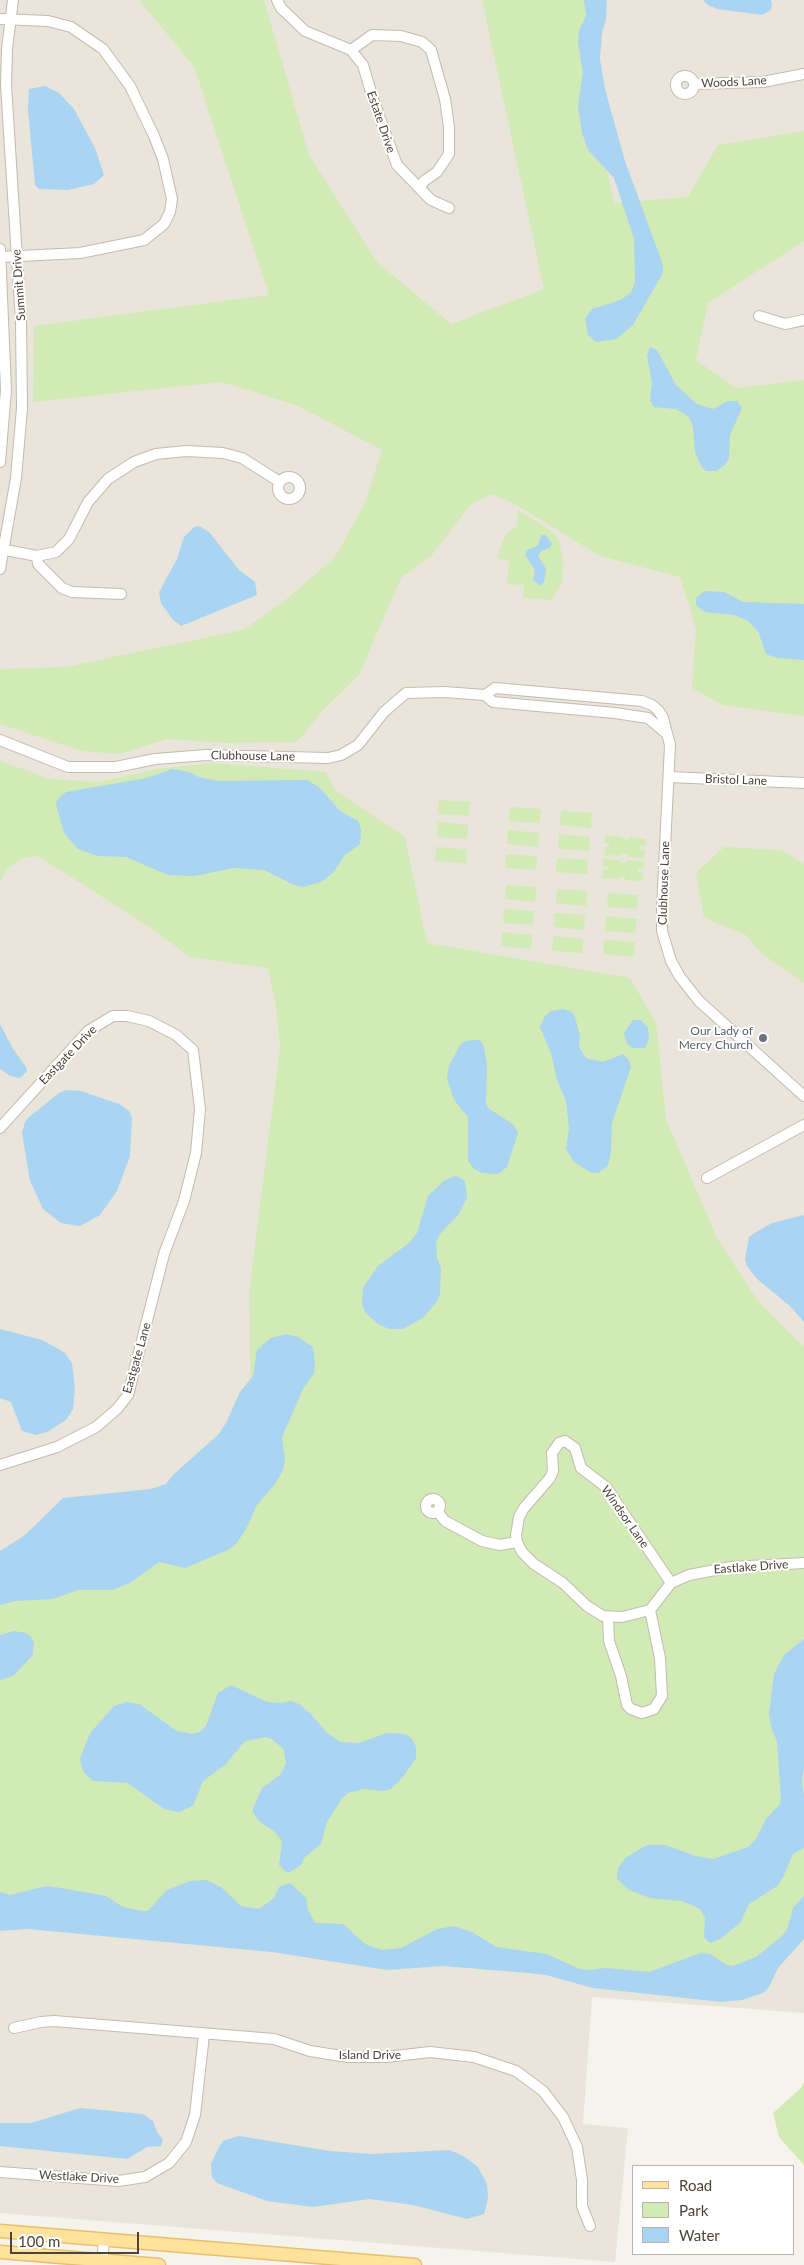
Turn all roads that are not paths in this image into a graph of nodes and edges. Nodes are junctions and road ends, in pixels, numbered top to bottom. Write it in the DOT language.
graph roads {
  1 [pos="13,0"];
  2 [pos="277,0"];
  3 [pos="5,19"];
  4 [pos="351,50"];
  5 [pos="804,74"];
  6 [pos="694,84"];
  7 [pos="420,188"];
  8 [pos="449,208"];
  9 [pos="0,249"];
  10 [pos="17,256"];
  11 [pos="0,257"];
  12 [pos="759,316"];
  13 [pos="804,320"];
  14 [pos="0,462"];
  15 [pos="280,482"];
  16 [pos="2,549"];
  17 [pos="37,556"];
  18 [pos="0,569"];
  19 [pos="120,594"];
  20 [pos="485,695"];
  21 [pos="667,734"];
  22 [pos="0,740"];
  23 [pos="669,777"];
  24 [pos="804,782"];
  25 [pos="804,1096"];
  26 [pos="804,1125"];
  27 [pos="0,1128"];
  28 [pos="708,1178"];
  29 [pos="191,1179"];
  30 [pos="0,1465"];
  31 [pos="438,1511"];
  32 [pos="517,1542"];
  33 [pos="804,1563"];
  34 [pos="671,1583"];
  35 [pos="650,1610"];
  36 [pos="608,1617"];
  37 [pos="14,2028"];
  38 [pos="204,2035"];
  39 [pos="0,2172"];
  40 [pos="590,2226"];
  41 [pos="0,2231"];
  42 [pos="104,2240"];
  43 [pos="0,2252"];
  44 [pos="102,2263"];
  45 [pos="159,2265"];
  46 [pos="415,2265"];
  1 -- 3 [label="street, Summit Drive"];
  2 -- 4 [label="street"];
  3 -- 10 [label="street, Summit Drive"];
  3 -- 10 [label="street"];
  4 -- 7 [label="street, Estate Drive"];
  4 -- 7 [label="street"];
  5 -- 6 [label="street, Woods Lane"];
  7 -- 8 [label="street, Estate Drive"];
  9 -- 11 [label="street, Summit Drive"];
  10 -- 11 [label="street"];
  10 -- 16 [label="street, Summit Drive"];
  11 -- 14 [label="street, Summit Drive"];
  12 -- 13 [label="street"];
  15 -- 17 [label="street"];
  16 -- 17 [label="street"];
  16 -- 18 [label="street, Summit Drive"];
  17 -- 19 [label="street"];
  20 -- 21 [label="street, Clubhouse Lane"];
  20 -- 21 [label="street, Clubhouse Lane"];
  20 -- 22 [label="street, Clubhouse Lane"];
  21 -- 23 [label="street, Clubhouse Lane"];
  23 -- 24 [label="street, Bristol Lane"];
  23 -- 25 [label="street, Clubhouse Lane"];
  26 -- 28 [label="street"];
  27 -- 29 [label="street, Eastgate Drive"];
  29 -- 30 [label="street, Eastgate Lane"];
  31 -- 32 [label="street"];
  32 -- 34 [label="street, Windsor Lane"];
  32 -- 36 [label="street"];
  33 -- 34 [label="street, Eastlake Drive"];
  34 -- 35 [label="street"];
  35 -- 36 [label="street"];
  35 -- 36 [label="street"];
  37 -- 38 [label="street, Island Drive"];
  38 -- 39 [label="street, Westlake Drive"];
  38 -- 40 [label="street, Island Drive"];
  41 -- 42 [label="main road"];
  42 -- 44 [label="street"];
  42 -- 46 [label="main road"];
  43 -- 44 [label="main road"];
  44 -- 45 [label="main road"];
}
